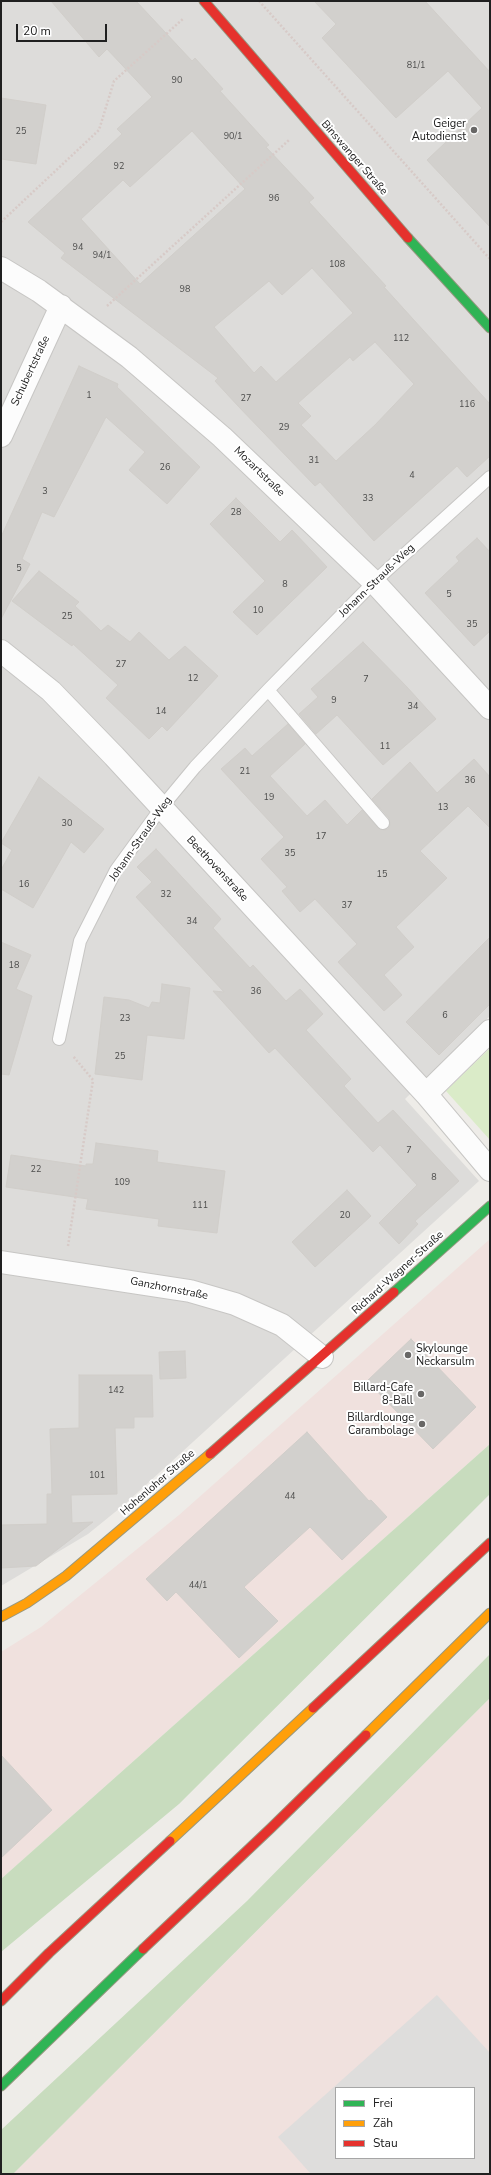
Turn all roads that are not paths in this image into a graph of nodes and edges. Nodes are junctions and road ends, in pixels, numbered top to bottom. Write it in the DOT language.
graph roads {
  1 [pos="204,1"];
  2 [pos="1,268"];
  3 [pos="61,306"];
  4 [pos="490,327"];
  5 [pos="1,436"];
  6 [pos="490,477"];
  7 [pos="374,582"];
  8 [pos="1,651"];
  9 [pos="268,690"];
  10 [pos="490,708"];
  11 [pos="161,808"];
  12 [pos="383,823"];
  13 [pos="490,1032"];
  14 [pos="59,1039"];
  15 [pos="426,1094"];
  16 [pos="490,1170"];
  17 [pos="490,1206"];
  18 [pos="1,1262"];
  19 [pos="322,1357"];
  20 [pos="490,1543"];
  21 [pos="490,1613"];
  22 [pos="1,1617"];
  23 [pos="1,2001"];
  24 [pos="1,2086"];
  1 -- 4 [label="main road, Binswanger Straße"];
  2 -- 3 [label="street, Mozartstraße"];
  3 -- 5 [label="street, Schubertstraße"];
  3 -- 7 [label="street, Mozartstraße"];
  6 -- 7 [label="lane, Johann-Strauß-Weg"];
  7 -- 9 [label="lane, Johann-Strauß-Weg"];
  7 -- 10 [label="street, Mozartstraße"];
  8 -- 11 [label="street, Beethovenstraße"];
  9 -- 11 [label="lane, Johann-Strauß-Weg"];
  9 -- 12 [label="lane"];
  11 -- 14 [label="lane, Johann-Strauß-Weg"];
  11 -- 15 [label="street, Beethovenstraße"];
  13 -- 15 [label="street"];
  15 -- 16 [label="street, Beethovenstraße"];
  17 -- 19 [label="main road, Richard-Wagner-Straße"];
  18 -- 19 [label="street, Ganzhornstraße"];
  19 -- 22 [label="main road, Hohenloher Straße"];
  20 -- 23 [label="main road"];
  21 -- 24 [label="main road"];
}
